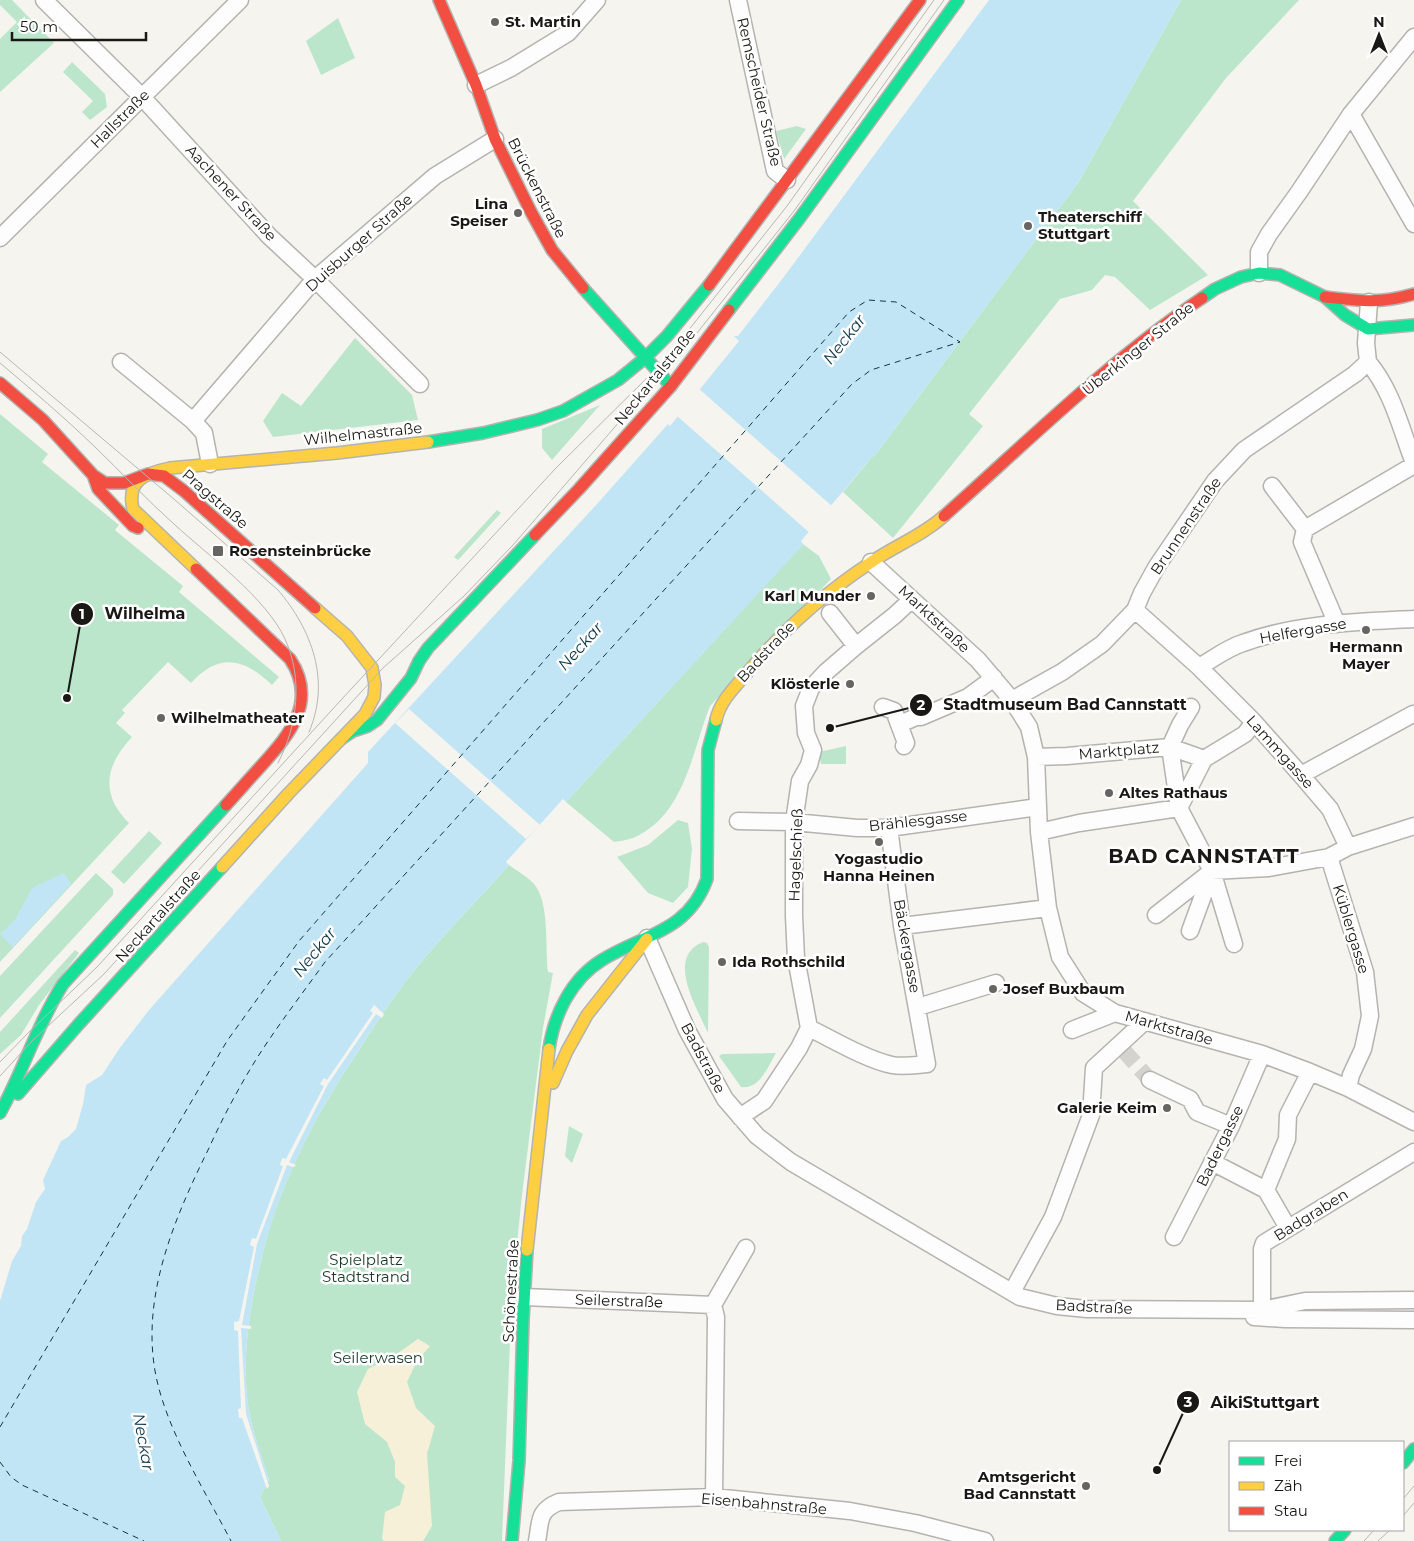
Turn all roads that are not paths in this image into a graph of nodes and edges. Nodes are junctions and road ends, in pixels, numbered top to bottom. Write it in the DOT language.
graph roads {
  1 [pos="44,0"];
  2 [pos="240,0"];
  3 [pos="439,0"];
  4 [pos="598,0"];
  5 [pos="738,0"];
  6 [pos="920,0"];
  7 [pos="958,0"];
  8 [pos="1414,37"];
  9 [pos="476,85"];
  10 [pos="142,97"];
  11 [pos="1351,114"];
  12 [pos="494,139"];
  13 [pos="787,180"];
  14 [pos="1414,224"];
  15 [pos="0,238"];
  16 [pos="1259,273"];
  17 [pos="315,279"];
  18 [pos="1414,294"];
  19 [pos="1325,297"];
  20 [pos="1369,302"];
  21 [pos="1414,325"];
  22 [pos="1368,329"];
  23 [pos="645,358"];
  24 [pos="121,362"];
  25 [pos="1368,362"];
  26 [pos="0,383"];
  27 [pos="420,384"];
  28 [pos="671,386"];
  29 [pos="193,421"];
  30 [pos="210,464"];
  31 [pos="1414,464"];
  32 [pos="93,475"];
  33 [pos="146,475"];
  34 [pos="1272,486"];
  35 [pos="1306,528"];
  36 [pos="160,536"];
  37 [pos="872,562"];
  38 [pos="911,600"];
  39 [pos="1135,610"];
  40 [pos="830,613"];
  41 [pos="1414,619"];
  42 [pos="1337,624"];
  43 [pos="856,646"];
  44 [pos="1199,667"];
  45 [pos="994,678"];
  46 [pos="1012,700"];
  47 [pos="372,703"];
  48 [pos="883,707"];
  49 [pos="1191,707"];
  50 [pos="1413,714"];
  51 [pos="1254,722"];
  52 [pos="901,724"];
  53 [pos="341,739"];
  54 [pos="904,746"];
  55 [pos="1170,747"];
  56 [pos="1036,757"];
  57 [pos="1204,759"];
  58 [pos="1301,775"];
  59 [pos="1038,807"];
  60 [pos="1179,808"];
  61 [pos="738,821"];
  62 [pos="794,822"];
  63 [pos="1414,826"];
  64 [pos="889,828"];
  65 [pos="1039,832"];
  66 [pos="1348,846"];
  67 [pos="1329,857"];
  68 [pos="1212,871"];
  69 [pos="1048,908"];
  70 [pos="1156,915"];
  71 [pos="902,926"];
  72 [pos="1190,931"];
  73 [pos="647,938"];
  74 [pos="1234,944"];
  75 [pos="996,983"];
  76 [pos="918,1007"];
  77 [pos="1115,1013"];
  78 [pos="1145,1021"];
  79 [pos="809,1028"];
  80 [pos="1072,1030"];
  81 [pos="1262,1054"];
  82 [pos="1310,1072"];
  83 [pos="1150,1080"];
  84 [pos="1348,1088"];
  85 [pos="546,1099"];
  86 [pos="0,1114"];
  87 [pos="740,1118"];
  88 [pos="1414,1122"];
  89 [pos="1231,1126"];
  90 [pos="1414,1152"];
  91 [pos="1212,1162"];
  92 [pos="1266,1190"];
  93 [pos="1288,1228"];
  94 [pos="1174,1237"];
  95 [pos="746,1248"];
  96 [pos="1012,1292"];
  97 [pos="524,1297"];
  98 [pos="1414,1300"];
  99 [pos="713,1305"];
  100 [pos="1219,1310"];
  101 [pos="1262,1310"];
  102 [pos="1414,1320"];
  103 [pos="1414,1449"];
  104 [pos="1404,1462"];
  105 [pos="518,1486"];
  106 [pos="714,1497"];
  107 [pos="1344,1531"];
  108 [pos="512,1541"];
  109 [pos="524,1541"];
  110 [pos="537,1541"];
  111 [pos="985,1541"];
  112 [pos="1335,1541"];
  1 -- 10 [label="street, Aachener Straße"];
  2 -- 10 [label="street, Hallstraße"];
  3 -- 9 [label="main road, Brückenstraße"];
  4 -- 9 [label="street"];
  5 -- 13 [label="street, Remscheider Straße"];
  6 -- 13 [label="main road, Neckartalstraße"];
  7 -- 28 [label="main road, Neckartalstraße"];
  8 -- 11 [label="street"];
  9 -- 12 [label="main road, Brückenstraße"];
  10 -- 15 [label="street, Hallstraße"];
  10 -- 17 [label="street, Aachener Straße"];
  11 -- 14 [label="street"];
  11 -- 16 [label="street"];
  12 -- 17 [label="street, Duisburger Straße"];
  12 -- 23 [label="main road, Brückenstraße"];
  13 -- 23 [label="main road, Neckartalstraße"];
  16 -- 19 [label="main road"];
  16 -- 37 [label="main road, Überkinger Straße"];
  17 -- 27 [label="street, Aachener Straße"];
  17 -- 29 [label="street, Duisburger Straße"];
  18 -- 20 [label="main road"];
  19 -- 20 [label="main road"];
  19 -- 22 [label="main road"];
  20 -- 22 [label="street"];
  21 -- 22 [label="main road"];
  22 -- 25 [label="street"];
  23 -- 28 [label="main road, Brückenstraße"];
  23 -- 30 [label="main road, Wilhelmastraße"];
  24 -- 29 [label="street"];
  25 -- 31 [label="street"];
  25 -- 39 [label="street, Brunnenstraße"];
  26 -- 32 [label="main road"];
  28 -- 53 [label="main road, Neckartalstraße"];
  29 -- 30 [label="street"];
  30 -- 33 [label="main road, Wilhelmastraße"];
  31 -- 35 [label="street"];
  32 -- 33 [label="main road"];
  32 -- 36 [label="main road"];
  33 -- 36 [label="main road"];
  33 -- 47 [label="main road, Pragstraße"];
  34 -- 35 [label="street"];
  35 -- 42 [label="street"];
  36 -- 86 [label="main road, Neckartalstraße"];
  37 -- 38 [label="street, Marktstraße"];
  37 -- 73 [label="main road, Badstraße"];
  38 -- 43 [label="street, Hagelschieß"];
  38 -- 45 [label="street, Marktstraße"];
  39 -- 44 [label="street"];
  39 -- 46 [label="street, Brunnenstraße"];
  40 -- 43 [label="street"];
  41 -- 42 [label="street, Helfergasse"];
  42 -- 44 [label="street, Helfergasse"];
  43 -- 62 [label="street, Hagelschieß"];
  44 -- 51 [label="street, Lammgasse"];
  45 -- 46 [label="street, Marktstraße"];
  45 -- 52 [label="street"];
  46 -- 56 [label="street, Marktstraße"];
  47 -- 53 [label="main road, Neckartalstraße"];
  48 -- 52 [label="street"];
  49 -- 55 [label="street, Marktplatz"];
  50 -- 58 [label="street"];
  51 -- 57 [label="street"];
  51 -- 58 [label="street, Lammgasse"];
  52 -- 54 [label="street"];
  53 -- 86 [label="main road, Neckartalstraße"];
  55 -- 56 [label="street, Marktplatz"];
  55 -- 57 [label="street, Marktplatz"];
  55 -- 60 [label="street, Marktplatz"];
  56 -- 59 [label="street, Marktstraße"];
  57 -- 60 [label="street"];
  58 -- 66 [label="street, Lammgasse"];
  59 -- 64 [label="street, Brählesgasse"];
  59 -- 65 [label="street, Marktstraße"];
  60 -- 65 [label="street"];
  60 -- 68 [label="street, Marktplatz"];
  61 -- 62 [label="street, Brählesgasse"];
  62 -- 64 [label="street, Brählesgasse"];
  62 -- 79 [label="street, Hagelschieß"];
  63 -- 66 [label="street"];
  64 -- 71 [label="street, Bäckergasse"];
  65 -- 69 [label="street, Marktstraße"];
  66 -- 67 [label="street"];
  67 -- 68 [label="street"];
  67 -- 84 [label="street, Küblergasse"];
  68 -- 70 [label="street"];
  68 -- 72 [label="street"];
  68 -- 74 [label="street, Marktplatz"];
  69 -- 71 [label="street"];
  69 -- 77 [label="street, Marktstraße"];
  71 -- 76 [label="street, Bäckergasse"];
  73 -- 85 [label="main road, Schönestraße"];
  73 -- 85 [label="main road, Schönestraße"];
  73 -- 87 [label="street, Badstraße"];
  75 -- 76 [label="street"];
  76 -- 79 [label="street, Bäckergasse"];
  77 -- 78 [label="street, Marktstraße"];
  77 -- 80 [label="street"];
  78 -- 81 [label="street, Marktstraße"];
  78 -- 96 [label="street"];
  79 -- 87 [label="street"];
  81 -- 82 [label="street, Marktstraße"];
  81 -- 89 [label="street, Badergasse"];
  82 -- 84 [label="street, Marktstraße"];
  82 -- 92 [label="street"];
  83 -- 89 [label="street"];
  84 -- 88 [label="street, Marktstraße"];
  85 -- 97 [label="main road, Schönestraße"];
  87 -- 96 [label="street, Badstraße"];
  89 -- 91 [label="street, Badergasse"];
  90 -- 93 [label="street, Badgraben"];
  91 -- 92 [label="street"];
  91 -- 94 [label="street, Badergasse"];
  92 -- 93 [label="street"];
  93 -- 101 [label="street, Badgraben"];
  95 -- 99 [label="street"];
  96 -- 100 [label="street, Badstraße"];
  97 -- 99 [label="street, Seilerstraße"];
  97 -- 105 [label="main road, Schönestraße"];
  98 -- 101 [label="street, Badstraße"];
  99 -- 106 [label="street"];
  100 -- 101 [label="street, Badstraße"];
  100 -- 102 [label="street, Badstraße"];
  103 -- 104 [label="main road"];
  105 -- 108 [label="main road, Schönestraße"];
  105 -- 109 [label="main road, Schönestraße"];
  106 -- 110 [label="street, Eisenbahnstraße"];
  106 -- 111 [label="street, Eisenbahnstraße"];
  107 -- 112 [label="main road"];
}
